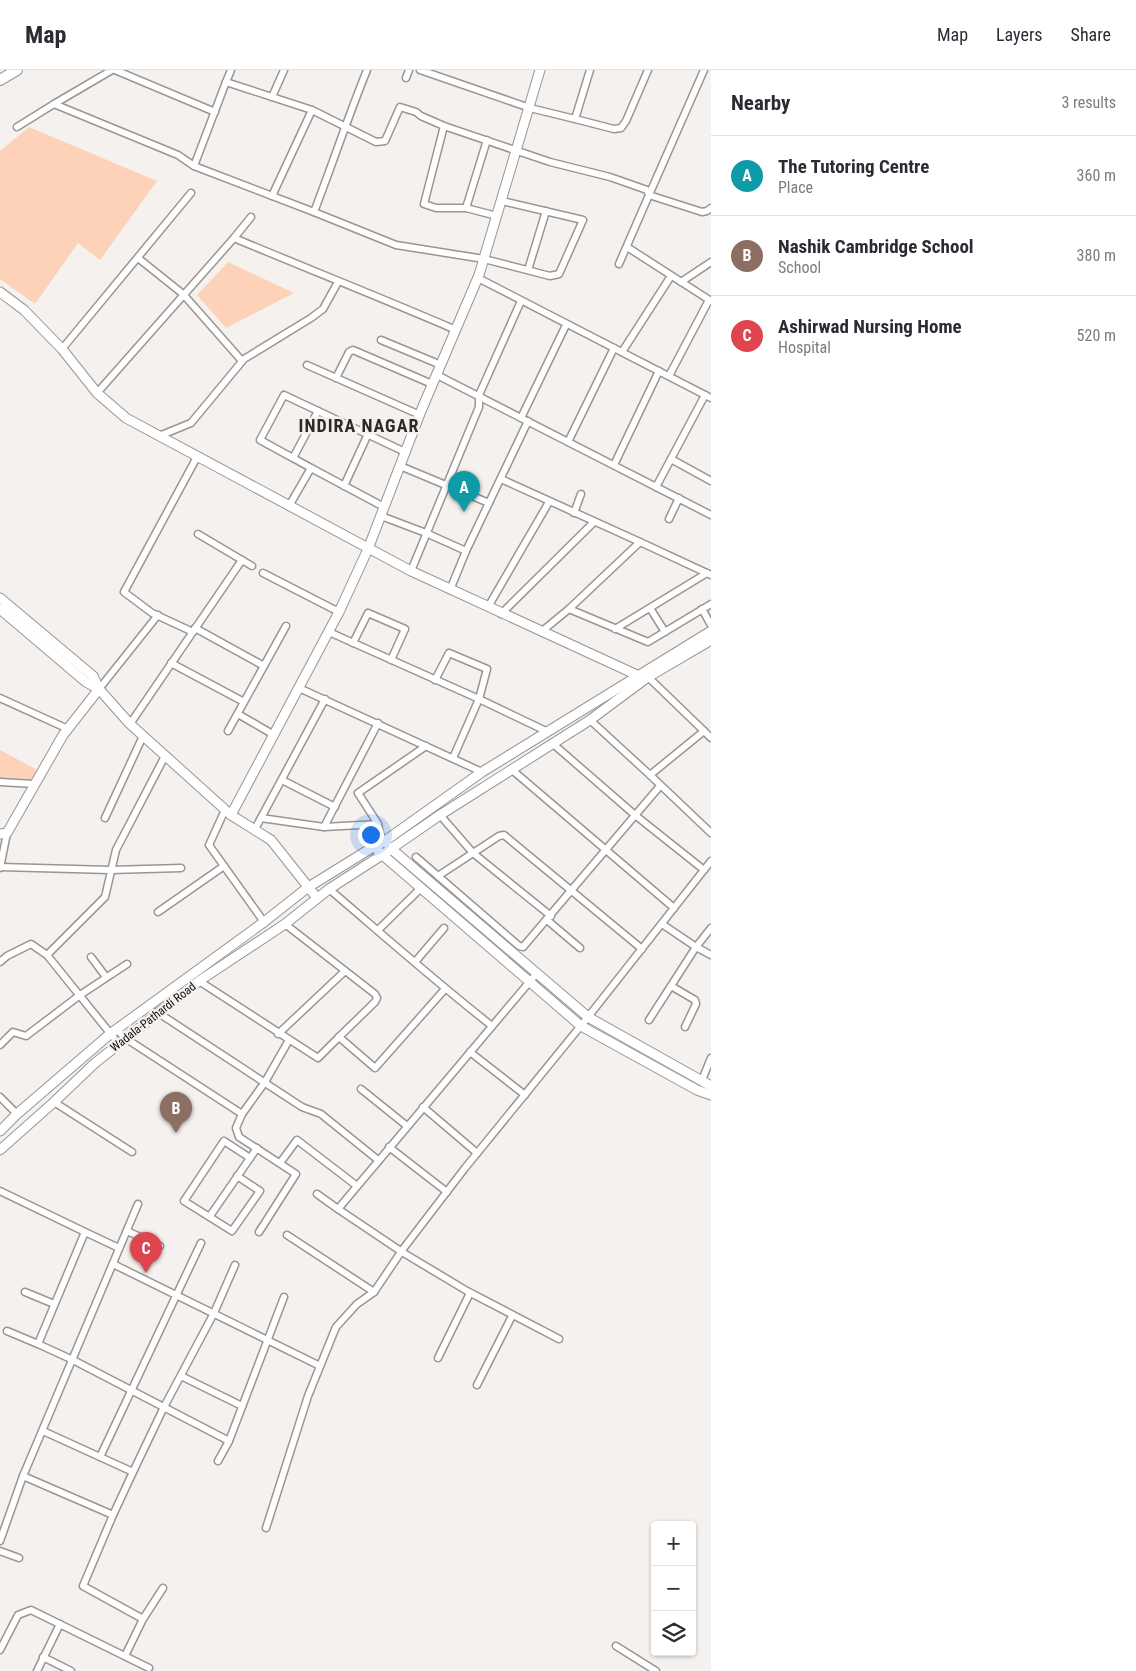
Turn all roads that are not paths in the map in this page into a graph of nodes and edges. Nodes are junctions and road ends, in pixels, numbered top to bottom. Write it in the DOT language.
graph roads {
  1 [pos="17,70"];
  2 [pos="114,70"];
  3 [pos="231,70"];
  4 [pos="284,70"];
  5 [pos="367,70"];
  6 [pos="409,70"];
  7 [pos="420,70"];
  8 [pos="540,70"];
  9 [pos="590,70"];
  10 [pos="648,70"];
  11 [pos="704,70"];
  12 [pos="406,78"];
  13 [pos="0,80"];
  14 [pos="226,82"];
  15 [pos="272,97"];
  16 [pos="54,104"];
  17 [pos="530,108"];
  18 [pos="312,110"];
  19 [pos="215,112"];
  20 [pos="574,119"];
  21 [pos="344,126"];
  22 [pos="444,126"];
  23 [pos="17,127"];
  24 [pos="487,140"];
  25 [pos="517,150"];
  26 [pos="194,166"];
  27 [pos="191,193"];
  28 [pos="649,194"];
  29 [pos="272,196"];
  30 [pos="502,201"];
  31 [pos="466,208"];
  32 [pos="711,208"];
  33 [pos="546,211"];
  34 [pos="314,212"];
  35 [pos="497,216"];
  36 [pos="251,217"];
  37 [pos="234,238"];
  38 [pos="627,247"];
  39 [pos="138,258"];
  40 [pos="484,259"];
  41 [pos="711,262"];
  42 [pos="619,264"];
  43 [pos="528,270"];
  44 [pos="671,276"];
  45 [pos="478,278"];
  46 [pos="338,282"];
  47 [pos="681,282"];
  48 [pos="0,292"];
  49 [pos="183,294"];
  50 [pos="521,301"];
  51 [pos="710,301"];
  52 [pos="566,324"];
  53 [pos="456,330"];
  54 [pos="381,340"];
  55 [pos="614,348"];
  56 [pos="62,349"];
  57 [pos="622,352"];
  58 [pos="242,361"];
  59 [pos="307,365"];
  60 [pos="441,365"];
  61 [pos="659,372"];
  62 [pos="437,374"];
  63 [pos="669,376"];
  64 [pos="336,378"];
  65 [pos="432,384"];
  66 [pos="97,393"];
  67 [pos="479,396"];
  68 [pos="708,396"];
  69 [pos="318,411"];
  70 [pos="420,415"];
  71 [pos="525,420"];
  72 [pos="368,434"];
  73 [pos="159,436"];
  74 [pos="568,442"];
  75 [pos="405,452"];
  76 [pos="197,457"];
  77 [pos="293,458"];
  78 [pos="671,459"];
  79 [pos="614,465"];
  80 [pos="400,466"];
  81 [pos="311,468"];
  82 [pos="501,479"];
  83 [pos="711,480"];
  84 [pos="446,485"];
  85 [pos="344,486"];
  86 [pos="656,487"];
  87 [pos="581,494"];
  88 [pos="679,498"];
  89 [pos="549,502"];
  90 [pos="489,503"];
  91 [pos="289,506"];
  92 [pos="382,511"];
  93 [pos="574,513"];
  94 [pos="711,515"];
  95 [pos="669,519"];
  96 [pos="594,522"];
  97 [pos="426,533"];
  98 [pos="198,534"];
  99 [pos="640,542"];
  100 [pos="368,549"];
  101 [pos="466,551"];
  102 [pos="242,560"];
  103 [pos="252,566"];
  104 [pos="411,571"];
  105 [pos="263,573"];
  106 [pos="709,574"];
  107 [pos="450,590"];
  108 [pos="0,598"];
  109 [pos="711,604"];
  110 [pos="488,608"];
  111 [pos="650,608"];
  112 [pos="0,609"];
  113 [pos="569,609"];
  114 [pos="702,609"];
  115 [pos="339,612"];
  116 [pos="501,614"];
  117 [pos="158,615"];
  118 [pos="711,625"];
  119 [pos="286,626"];
  120 [pos="615,629"];
  121 [pos="194,630"];
  122 [pos="711,631"];
  123 [pos="329,632"];
  124 [pos="541,632"];
  125 [pos="665,632"];
  126 [pos="711,640"];
  127 [pos="354,643"];
  128 [pos="391,660"];
  129 [pos="171,664"];
  130 [pos="264,666"];
  131 [pos="643,678"];
  132 [pos="435,680"];
  133 [pos="300,688"];
  134 [pos="99,689"];
  135 [pos="0,698"];
  136 [pos="479,698"];
  137 [pos="325,700"];
  138 [pos="244,702"];
  139 [pos="238,714"];
  140 [pos="590,720"];
  141 [pos="130,724"];
  142 [pos="378,724"];
  143 [pos="68,729"];
  144 [pos="228,731"];
  145 [pos="704,731"];
  146 [pos="548,732"];
  147 [pos="274,735"];
  148 [pos="143,736"];
  149 [pos="711,738"];
  150 [pos="552,743"];
  151 [pos="426,746"];
  152 [pos="165,756"];
  153 [pos="452,758"];
  154 [pos="512,769"];
  155 [pos="482,772"];
  156 [pos="650,775"];
  157 [pos="282,780"];
  158 [pos="0,782"];
  159 [pos="348,782"];
  160 [pos="34,784"];
  161 [pos="660,786"];
  162 [pos="358,793"];
  163 [pos="335,807"];
  164 [pos="228,812"];
  165 [pos="440,815"];
  166 [pos="635,815"];
  167 [pos="104,818"];
  168 [pos="261,818"];
  169 [pos="378,824"];
  170 [pos="324,827"];
  171 [pos="255,829"];
  172 [pos="711,833"];
  173 [pos="3,834"];
  174 [pos="377,845"];
  175 [pos="392,849"];
  176 [pos="606,850"];
  177 [pos="473,853"];
  178 [pos="382,855"];
  179 [pos="416,857"];
  180 [pos="711,862"];
  181 [pos="224,866"];
  182 [pos="0,867"];
  183 [pos="181,868"];
  184 [pos="110,870"];
  185 [pos="704,870"];
  186 [pos="438,876"];
  187 [pos="307,888"];
  188 [pos="420,888"];
  189 [pos="328,889"];
  190 [pos="572,891"];
  191 [pos="317,898"];
  192 [pos="674,908"];
  193 [pos="158,912"];
  194 [pos="549,918"];
  195 [pos="264,922"];
  196 [pos="285,924"];
  197 [pos="662,924"];
  198 [pos="444,928"];
  199 [pos="711,928"];
  200 [pos="378,930"];
  201 [pos="696,947"];
  202 [pos="580,948"];
  203 [pos="642,949"];
  204 [pos="47,955"];
  205 [pos="711,955"];
  206 [pos="91,957"];
  207 [pos="0,962"];
  208 [pos="415,962"];
  209 [pos="126,964"];
  210 [pos="345,971"];
  211 [pos="537,973"];
  212 [pos="106,977"];
  213 [pos="199,981"];
  214 [pos="529,982"];
  215 [pos="671,986"];
  216 [pos="445,989"];
  217 [pos="80,995"];
  218 [pos="157,1012"];
  219 [pos="588,1017"];
  220 [pos="649,1020"];
  221 [pos="492,1026"];
  222 [pos="581,1026"];
  223 [pos="685,1027"];
  224 [pos="113,1032"];
  225 [pos="278,1034"];
  226 [pos="338,1037"];
  227 [pos="289,1040"];
  228 [pos="122,1041"];
  229 [pos="0,1045"];
  230 [pos="470,1052"];
  231 [pos="711,1058"];
  232 [pos="702,1080"];
  233 [pos="264,1082"];
  234 [pos="711,1086"];
  235 [pos="361,1089"];
  236 [pos="525,1095"];
  237 [pos="711,1095"];
  238 [pos="0,1097"];
  239 [pos="54,1102"];
  240 [pos="423,1107"];
  241 [pos="17,1114"];
  242 [pos="242,1114"];
  243 [pos="407,1126"];
  244 [pos="0,1131"];
  245 [pos="389,1147"];
  246 [pos="257,1148"];
  247 [pos="0,1150"];
  248 [pos="132,1152"];
  249 [pos="477,1153"];
  250 [pos="250,1158"];
  251 [pos="378,1160"];
  252 [pos="280,1163"];
  253 [pos="237,1176"];
  254 [pos="357,1186"];
  255 [pos="0,1191"];
  256 [pos="447,1192"];
  257 [pos="317,1194"];
  258 [pos="138,1204"];
  259 [pos="338,1209"];
  260 [pos="210,1216"];
  261 [pos="127,1231"];
  262 [pos="85,1232"];
  263 [pos="259,1232"];
  264 [pos="286,1235"];
  265 [pos="201,1243"];
  266 [pos="160,1246"];
  267 [pos="119,1248"];
  268 [pos="402,1252"];
  269 [pos="113,1264"];
  270 [pos="235,1264"];
  271 [pos="25,1292"];
  272 [pos="374,1292"];
  273 [pos="470,1293"];
  274 [pos="176,1295"];
  275 [pos="284,1297"];
  276 [pos="54,1304"];
  277 [pos="214,1313"];
  278 [pos="512,1316"];
  279 [pos="7,1331"];
  280 [pos="558,1339"];
  281 [pos="267,1340"];
  282 [pos="38,1344"];
  283 [pos="438,1358"];
  284 [pos="73,1360"];
  285 [pos="320,1366"];
  286 [pos="181,1376"];
  287 [pos="477,1385"];
  288 [pos="130,1390"];
  289 [pos="242,1406"];
  290 [pos="164,1407"];
  291 [pos="43,1431"];
  292 [pos="229,1441"];
  293 [pos="100,1456"];
  294 [pos="218,1461"];
  295 [pos="133,1472"];
  296 [pos="24,1476"];
  297 [pos="113,1515"];
  298 [pos="266,1528"];
  299 [pos="0,1541"];
  300 [pos="0,1551"];
  301 [pos="19,1558"];
  302 [pos="163,1588"];
  303 [pos="143,1619"];
  304 [pos="60,1624"];
  305 [pos="616,1646"];
  306 [pos="0,1650"];
  307 [pos="125,1656"];
  308 [pos="44,1657"];
  309 [pos="149,1668"];
  310 [pos="36,1671"];
  311 [pos="71,1671"];
  312 [pos="656,1671"];
  1 -- 13 [label="main road"];
  2 -- 16 [label="street"];
  2 -- 19 [label="street"];
  3 -- 14 [label="street"];
  4 -- 15 [label="street"];
  5 -- 21 [label="street"];
  6 -- 12 [label="street"];
  7 -- 17 [label="street"];
  8 -- 17 [label="main road"];
  9 -- 20 [label="street"];
  10 -- 20 [label="street"];
  11 -- 28 [label="street"];
  14 -- 15 [label="street"];
  14 -- 19 [label="street"];
  15 -- 18 [label="street"];
  16 -- 23 [label="street"];
  16 -- 26 [label="street"];
  17 -- 20 [label="street"];
  17 -- 25 [label="main road"];
  18 -- 21 [label="street"];
  18 -- 29 [label="street"];
  19 -- 26 [label="street"];
  21 -- 22 [label="street"];
  21 -- 34 [label="street"];
  22 -- 24 [label="street"];
  22 -- 31 [label="street"];
  24 -- 25 [label="street"];
  24 -- 31 [label="street"];
  25 -- 28 [label="street"];
  25 -- 30 [label="main road"];
  26 -- 29 [label="street"];
  27 -- 39 [label="street"];
  28 -- 32 [label="street"];
  28 -- 38 [label="street"];
  29 -- 34 [label="street"];
  30 -- 33 [label="street"];
  30 -- 35 [label="main road"];
  31 -- 35 [label="street"];
  33 -- 43 [label="street"];
  33 -- 43 [label="street"];
  34 -- 40 [label="street"];
  35 -- 40 [label="main road"];
  36 -- 37 [label="street"];
  37 -- 46 [label="street"];
  37 -- 49 [label="street"];
  38 -- 42 [label="street"];
  38 -- 44 [label="street"];
  39 -- 49 [label="street"];
  39 -- 56 [label="street"];
  40 -- 43 [label="street"];
  40 -- 45 [label="main road"];
  41 -- 47 [label="street"];
  44 -- 47 [label="street"];
  44 -- 57 [label="street"];
  45 -- 50 [label="street"];
  45 -- 53 [label="main road"];
  46 -- 53 [label="street"];
  46 -- 58 [label="street"];
  47 -- 51 [label="street"];
  48 -- 56 [label="main road"];
  49 -- 58 [label="street"];
  49 -- 66 [label="street"];
  50 -- 52 [label="street"];
  50 -- 67 [label="street"];
  51 -- 63 [label="street"];
  52 -- 55 [label="street"];
  52 -- 71 [label="street"];
  53 -- 60 [label="main road"];
  54 -- 60 [label="street"];
  55 -- 57 [label="street"];
  55 -- 74 [label="street"];
  56 -- 66 [label="main road"];
  57 -- 61 [label="street"];
  58 -- 73 [label="street"];
  59 -- 64 [label="street"];
  60 -- 62 [label="main road"];
  61 -- 63 [label="street"];
  61 -- 79 [label="street"];
  62 -- 65 [label="main road"];
  62 -- 67 [label="street"];
  63 -- 68 [label="street"];
  64 -- 65 [label="street"];
  64 -- 70 [label="street"];
  65 -- 70 [label="main road"];
  66 -- 73 [label="main road"];
  67 -- 71 [label="street"];
  67 -- 84 [label="street"];
  68 -- 78 [label="street"];
  69 -- 72 [label="street"];
  69 -- 77 [label="street"];
  69 -- 77 [label="street"];
  70 -- 75 [label="main road"];
  71 -- 74 [label="street"];
  71 -- 82 [label="street"];
  72 -- 75 [label="street"];
  72 -- 85 [label="street"];
  73 -- 76 [label="main road"];
  74 -- 79 [label="street"];
  75 -- 80 [label="main road"];
  76 -- 91 [label="main road"];
  76 -- 117 [label="street"];
  77 -- 81 [label="street"];
  78 -- 83 [label="street"];
  78 -- 86 [label="street"];
  79 -- 86 [label="street"];
  80 -- 84 [label="street"];
  80 -- 92 [label="main road"];
  81 -- 85 [label="street"];
  81 -- 91 [label="street"];
  82 -- 89 [label="street"];
  82 -- 90 [label="street"];
  84 -- 90 [label="street"];
  84 -- 97 [label="street"];
  85 -- 92 [label="street"];
  86 -- 88 [label="street"];
  87 -- 93 [label="street"];
  88 -- 94 [label="street"];
  88 -- 95 [label="street"];
  89 -- 93 [label="street"];
  89 -- 110 [label="street"];
  90 -- 101 [label="street"];
  91 -- 100 [label="main road"];
  92 -- 97 [label="street"];
  92 -- 100 [label="main road"];
  93 -- 96 [label="street"];
  96 -- 99 [label="street"];
  96 -- 116 [label="street"];
  97 -- 101 [label="street"];
  97 -- 104 [label="street"];
  98 -- 102 [label="street"];
  99 -- 106 [label="street"];
  99 -- 113 [label="street"];
  100 -- 104 [label="main road"];
  100 -- 115 [label="main road"];
  101 -- 107 [label="street"];
  102 -- 103 [label="street"];
  102 -- 121 [label="street"];
  104 -- 107 [label="main road"];
  105 -- 115 [label="street"];
  106 -- 111 [label="street"];
  107 -- 110 [label="main road"];
  108 -- 134 [label="main road"];
  109 -- 114 [label="street"];
  110 -- 116 [label="main road"];
  111 -- 120 [label="street"];
  111 -- 125 [label="street"];
  112 -- 134 [label="main road"];
  113 -- 120 [label="street"];
  113 -- 124 [label="street"];
  114 -- 118 [label="street"];
  114 -- 125 [label="street"];
  115 -- 123 [label="main road"];
  116 -- 124 [label="main road"];
  117 -- 121 [label="street"];
  117 -- 134 [label="street"];
  119 -- 130 [label="street"];
  120 -- 125 [label="street"];
  121 -- 129 [label="street"];
  121 -- 130 [label="street"];
  122 -- 131 [label="main road"];
  123 -- 127 [label="street"];
  123 -- 133 [label="main road"];
  124 -- 131 [label="main road"];
  126 -- 131 [label="main road"];
  127 -- 128 [label="street"];
  127 -- 128 [label="street"];
  128 -- 132 [label="street"];
  129 -- 138 [label="street"];
  129 -- 141 [label="street"];
  130 -- 138 [label="street"];
  131 -- 140 [label="main road, Wadala-Pathardi Road"];
  131 -- 145 [label="street"];
  131 -- 146 [label="main road, Wadala-Pathardi Road"];
  132 -- 136 [label="street"];
  132 -- 136 [label="street"];
  133 -- 137 [label="street"];
  133 -- 147 [label="main road"];
  134 -- 141 [label="main road"];
  134 -- 143 [label="main road"];
  135 -- 143 [label="street"];
  136 -- 146 [label="street"];
  136 -- 153 [label="street"];
  137 -- 142 [label="street"];
  137 -- 157 [label="street"];
  138 -- 139 [label="street"];
  139 -- 144 [label="street"];
  139 -- 147 [label="street"];
  140 -- 150 [label="main road, Wadala-Pathardi Road"];
  140 -- 156 [label="street"];
  141 -- 148 [label="main road"];
  142 -- 151 [label="street"];
  142 -- 159 [label="street"];
  143 -- 160 [label="main road"];
  145 -- 149 [label="street"];
  145 -- 156 [label="street"];
  146 -- 155 [label="main road, Wadala-Pathardi Road"];
  147 -- 164 [label="main road"];
  148 -- 152 [label="main road"];
  148 -- 167 [label="street"];
  150 -- 154 [label="main road, Wadala-Pathardi Road"];
  150 -- 166 [label="street"];
  151 -- 153 [label="street"];
  151 -- 162 [label="street"];
  152 -- 164 [label="main road"];
  152 -- 184 [label="street"];
  153 -- 155 [label="street"];
  154 -- 165 [label="main road, Wadala-Pathardi Road"];
  154 -- 176 [label="street"];
  155 -- 174 [label="main road, Wadala-Pathardi Road"];
  156 -- 161 [label="street"];
  157 -- 163 [label="street"];
  157 -- 168 [label="street"];
  158 -- 160 [label="street"];
  159 -- 162 [label="street"];
  159 -- 163 [label="street"];
  160 -- 173 [label="main road"];
  161 -- 166 [label="street"];
  161 -- 172 [label="street"];
  162 -- 169 [label="street"];
  163 -- 170 [label="street"];
  164 -- 171 [label="main road"];
  164 -- 181 [label="street"];
  165 -- 175 [label="main road, Wadala-Pathardi Road"];
  165 -- 177 [label="street"];
  166 -- 176 [label="street"];
  166 -- 185 [label="street"];
  168 -- 170 [label="street"];
  168 -- 171 [label="street"];
  169 -- 170 [label="street"];
  169 -- 174 [label="street"];
  171 -- 187 [label="main road"];
  173 -- 182 [label="street"];
  174 -- 175 [label="main road"];
  174 -- 178 [label="main road"];
  174 -- 187 [label="main road, Wadala-Pathardi Road"];
  175 -- 178 [label="main road, Wadala-Pathardi Road"];
  175 -- 211 [label="main road"];
  176 -- 190 [label="street"];
  176 -- 192 [label="street"];
  177 -- 186 [label="street"];
  177 -- 190 [label="street"];
  177 -- 194 [label="street"];
  178 -- 188 [label="main road"];
  178 -- 189 [label="main road, Wadala-Pathardi Road"];
  179 -- 186 [label="street"];
  180 -- 185 [label="street"];
  181 -- 193 [label="street"];
  181 -- 195 [label="street"];
  182 -- 184 [label="street"];
  183 -- 184 [label="street"];
  184 -- 204 [label="street"];
  185 -- 192 [label="street"];
  186 -- 194 [label="street"];
  187 -- 191 [label="main road"];
  187 -- 195 [label="main road, Wadala-Pathardi Road"];
  188 -- 200 [label="street"];
  188 -- 214 [label="main road"];
  189 -- 191 [label="main road, Wadala-Pathardi Road"];
  189 -- 200 [label="street"];
  190 -- 194 [label="street"];
  190 -- 203 [label="street"];
  191 -- 196 [label="main road, Wadala-Pathardi Road"];
  192 -- 197 [label="street"];
  194 -- 202 [label="street"];
  195 -- 224 [label="main road, Wadala-Pathardi Road"];
  196 -- 210 [label="street"];
  196 -- 213 [label="main road, Wadala-Pathardi Road"];
  197 -- 201 [label="street"];
  197 -- 203 [label="street"];
  198 -- 208 [label="street"];
  199 -- 201 [label="street"];
  200 -- 208 [label="street"];
  201 -- 205 [label="street"];
  201 -- 215 [label="street"];
  203 -- 219 [label="street"];
  204 -- 207 [label="street"];
  204 -- 217 [label="street"];
  206 -- 212 [label="street"];
  208 -- 216 [label="street"];
  209 -- 212 [label="street"];
  210 -- 225 [label="street"];
  210 -- 226 [label="street"];
  211 -- 214 [label="street"];
  211 -- 219 [label="main road"];
  212 -- 217 [label="street"];
  213 -- 218 [label="main road, Wadala-Pathardi Road"];
  213 -- 225 [label="street"];
  214 -- 221 [label="street"];
  214 -- 222 [label="main road"];
  215 -- 220 [label="street"];
  215 -- 223 [label="street"];
  216 -- 221 [label="street"];
  216 -- 226 [label="street"];
  217 -- 224 [label="street"];
  217 -- 229 [label="street"];
  218 -- 228 [label="main road, Wadala-Pathardi Road"];
  218 -- 233 [label="street"];
  219 -- 222 [label="street"];
  219 -- 232 [label="main road"];
  221 -- 230 [label="street"];
  222 -- 236 [label="street"];
  222 -- 237 [label="main road"];
  224 -- 228 [label="street"];
  224 -- 241 [label="main road, Wadala-Pathardi Road"];
  225 -- 227 [label="street"];
  226 -- 227 [label="street"];
  227 -- 233 [label="street"];
  228 -- 239 [label="main road, Wadala-Pathardi Road"];
  228 -- 242 [label="street"];
  230 -- 236 [label="street"];
  230 -- 240 [label="street"];
  231 -- 232 [label="street"];
  232 -- 234 [label="main road"];
  233 -- 242 [label="street"];
  233 -- 251 [label="street"];
  235 -- 243 [label="street"];
  236 -- 249 [label="street"];
  238 -- 241 [label="street"];
  239 -- 247 [label="main road, Wadala-Pathardi Road"];
  239 -- 248 [label="street"];
  240 -- 243 [label="street"];
  240 -- 249 [label="street"];
  241 -- 244 [label="main road, Wadala-Pathardi Road"];
  242 -- 246 [label="street"];
  243 -- 245 [label="street"];
  245 -- 251 [label="street"];
  245 -- 256 [label="street"];
  246 -- 250 [label="street"];
  246 -- 252 [label="street"];
  249 -- 256 [label="street"];
  250 -- 253 [label="street"];
  250 -- 260 [label="street"];
  251 -- 254 [label="street"];
  252 -- 254 [label="street"];
  252 -- 263 [label="street"];
  253 -- 260 [label="street"];
  253 -- 260 [label="street"];
  254 -- 259 [label="street"];
  255 -- 262 [label="street"];
  256 -- 268 [label="street"];
  257 -- 259 [label="street"];
  258 -- 261 [label="street"];
  259 -- 268 [label="street"];
  261 -- 266 [label="street"];
  261 -- 267 [label="street"];
  262 -- 267 [label="street"];
  262 -- 276 [label="street"];
  264 -- 272 [label="street"];
  265 -- 274 [label="street"];
  267 -- 269 [label="street"];
  268 -- 272 [label="street"];
  268 -- 273 [label="street"];
  269 -- 274 [label="street"];
  269 -- 284 [label="street"];
  270 -- 277 [label="street"];
  271 -- 276 [label="street"];
  272 -- 285 [label="street"];
  273 -- 278 [label="street"];
  273 -- 283 [label="street"];
  274 -- 277 [label="street"];
  274 -- 288 [label="street"];
  275 -- 281 [label="street"];
  276 -- 282 [label="street"];
  277 -- 281 [label="street"];
  277 -- 286 [label="street"];
  278 -- 280 [label="street"];
  278 -- 287 [label="street"];
  279 -- 282 [label="street"];
  281 -- 285 [label="street"];
  281 -- 289 [label="street"];
  282 -- 284 [label="street"];
  284 -- 288 [label="street"];
  284 -- 291 [label="street"];
  285 -- 298 [label="street"];
  286 -- 289 [label="street"];
  286 -- 290 [label="street"];
  288 -- 290 [label="street"];
  288 -- 293 [label="street"];
  289 -- 292 [label="street"];
  290 -- 292 [label="street"];
  290 -- 295 [label="street"];
  291 -- 293 [label="street"];
  291 -- 296 [label="street"];
  292 -- 294 [label="street"];
  293 -- 295 [label="street"];
  295 -- 297 [label="street"];
  296 -- 297 [label="street"];
  296 -- 299 [label="street"];
  297 -- 303 [label="street"];
  300 -- 301 [label="street"];
  302 -- 303 [label="street"];
  303 -- 307 [label="street"];
  304 -- 306 [label="street"];
  304 -- 307 [label="street"];
  304 -- 308 [label="street"];
  305 -- 312 [label="street"];
  307 -- 309 [label="street"];
  308 -- 310 [label="street"];
  308 -- 311 [label="street"];
}
